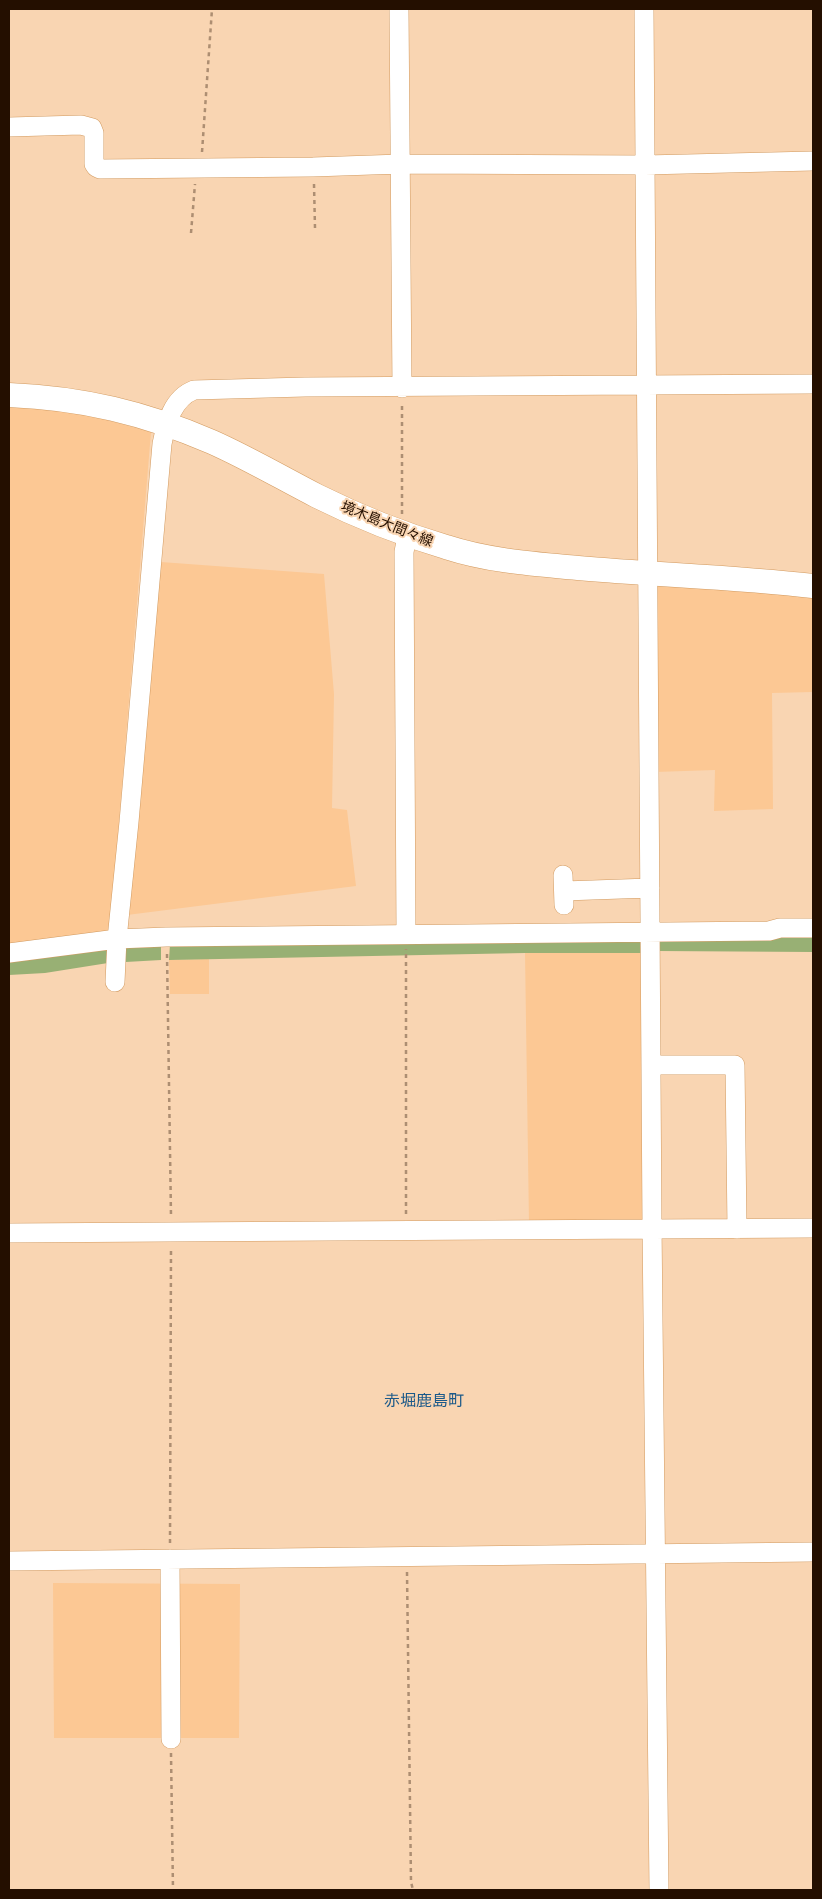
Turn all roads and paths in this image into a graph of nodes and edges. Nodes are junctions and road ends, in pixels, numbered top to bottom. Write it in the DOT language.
graph roads {
  1 [pos="212,9"];
  2 [pos="399,9"];
  3 [pos="644,9"];
  4 [pos="9,127"];
  5 [pos="813,161"];
  6 [pos="401,164"];
  7 [pos="644,165"];
  8 [pos="198,167"];
  9 [pos="313,167"];
  10 [pos="315,228"];
  11 [pos="190,233"];
  12 [pos="813,384"];
  13 [pos="646,386"];
  14 [pos="402,388"];
  15 [pos="9,395"];
  16 [pos="166,425"];
  17 [pos="401,533"];
  18 [pos="648,574"];
  19 [pos="813,586"];
  20 [pos="650,888"];
  21 [pos="564,890"];
  22 [pos="813,928"];
  23 [pos="650,932"];
  24 [pos="406,934"];
  25 [pos="117,939"];
  26 [pos="9,953"];
  27 [pos="115,982"];
  28 [pos="651,1065"];
  29 [pos="813,1228"];
  30 [pos="737,1229"];
  31 [pos="406,1230"];
  32 [pos="653,1230"];
  33 [pos="9,1233"];
  34 [pos="813,1552"];
  35 [pos="656,1553"];
  36 [pos="407,1556"];
  37 [pos="170,1559"];
  38 [pos="9,1560"];
  39 [pos="171,1739"];
  40 [pos="173,1890"];
  41 [pos="413,1890"];
  42 [pos="659,1890"];
  1 -- 8 [label="path"];
  2 -- 6 [label="street"];
  3 -- 7 [label="street"];
  4 -- 8 [label="street"];
  5 -- 7 [label="street"];
  6 -- 7 [label="street"];
  6 -- 9 [label="street"];
  6 -- 14 [label="street"];
  7 -- 13 [label="street"];
  8 -- 9 [label="street"];
  8 -- 11 [label="path"];
  9 -- 10 [label="path"];
  12 -- 13 [label="street"];
  13 -- 14 [label="street"];
  13 -- 18 [label="street"];
  14 -- 16 [label="street"];
  14 -- 17 [label="path"];
  15 -- 16 [label="main road, 境木島大間々線"];
  16 -- 17 [label="main road, 境木島大間々線"];
  16 -- 25 [label="street"];
  17 -- 18 [label="main road, 境木島大間々線"];
  17 -- 24 [label="street"];
  18 -- 19 [label="main road, 境木島大間々線"];
  18 -- 20 [label="street"];
  20 -- 21 [label="street"];
  20 -- 23 [label="street"];
  22 -- 23 [label="street"];
  23 -- 24 [label="street"];
  23 -- 28 [label="street"];
  24 -- 25 [label="street"];
  24 -- 31 [label="path"];
  25 -- 26 [label="street"];
  25 -- 27 [label="street"];
  28 -- 30 [label="street"];
  28 -- 32 [label="street"];
  29 -- 30 [label="street"];
  30 -- 32 [label="street"];
  31 -- 32 [label="street"];
  31 -- 33 [label="street"];
  32 -- 35 [label="street"];
  34 -- 35 [label="street"];
  35 -- 36 [label="street"];
  35 -- 42 [label="street"];
  36 -- 37 [label="street"];
  36 -- 41 [label="path"];
  37 -- 38 [label="street"];
  37 -- 39 [label="street"];
  39 -- 40 [label="path"];
}
